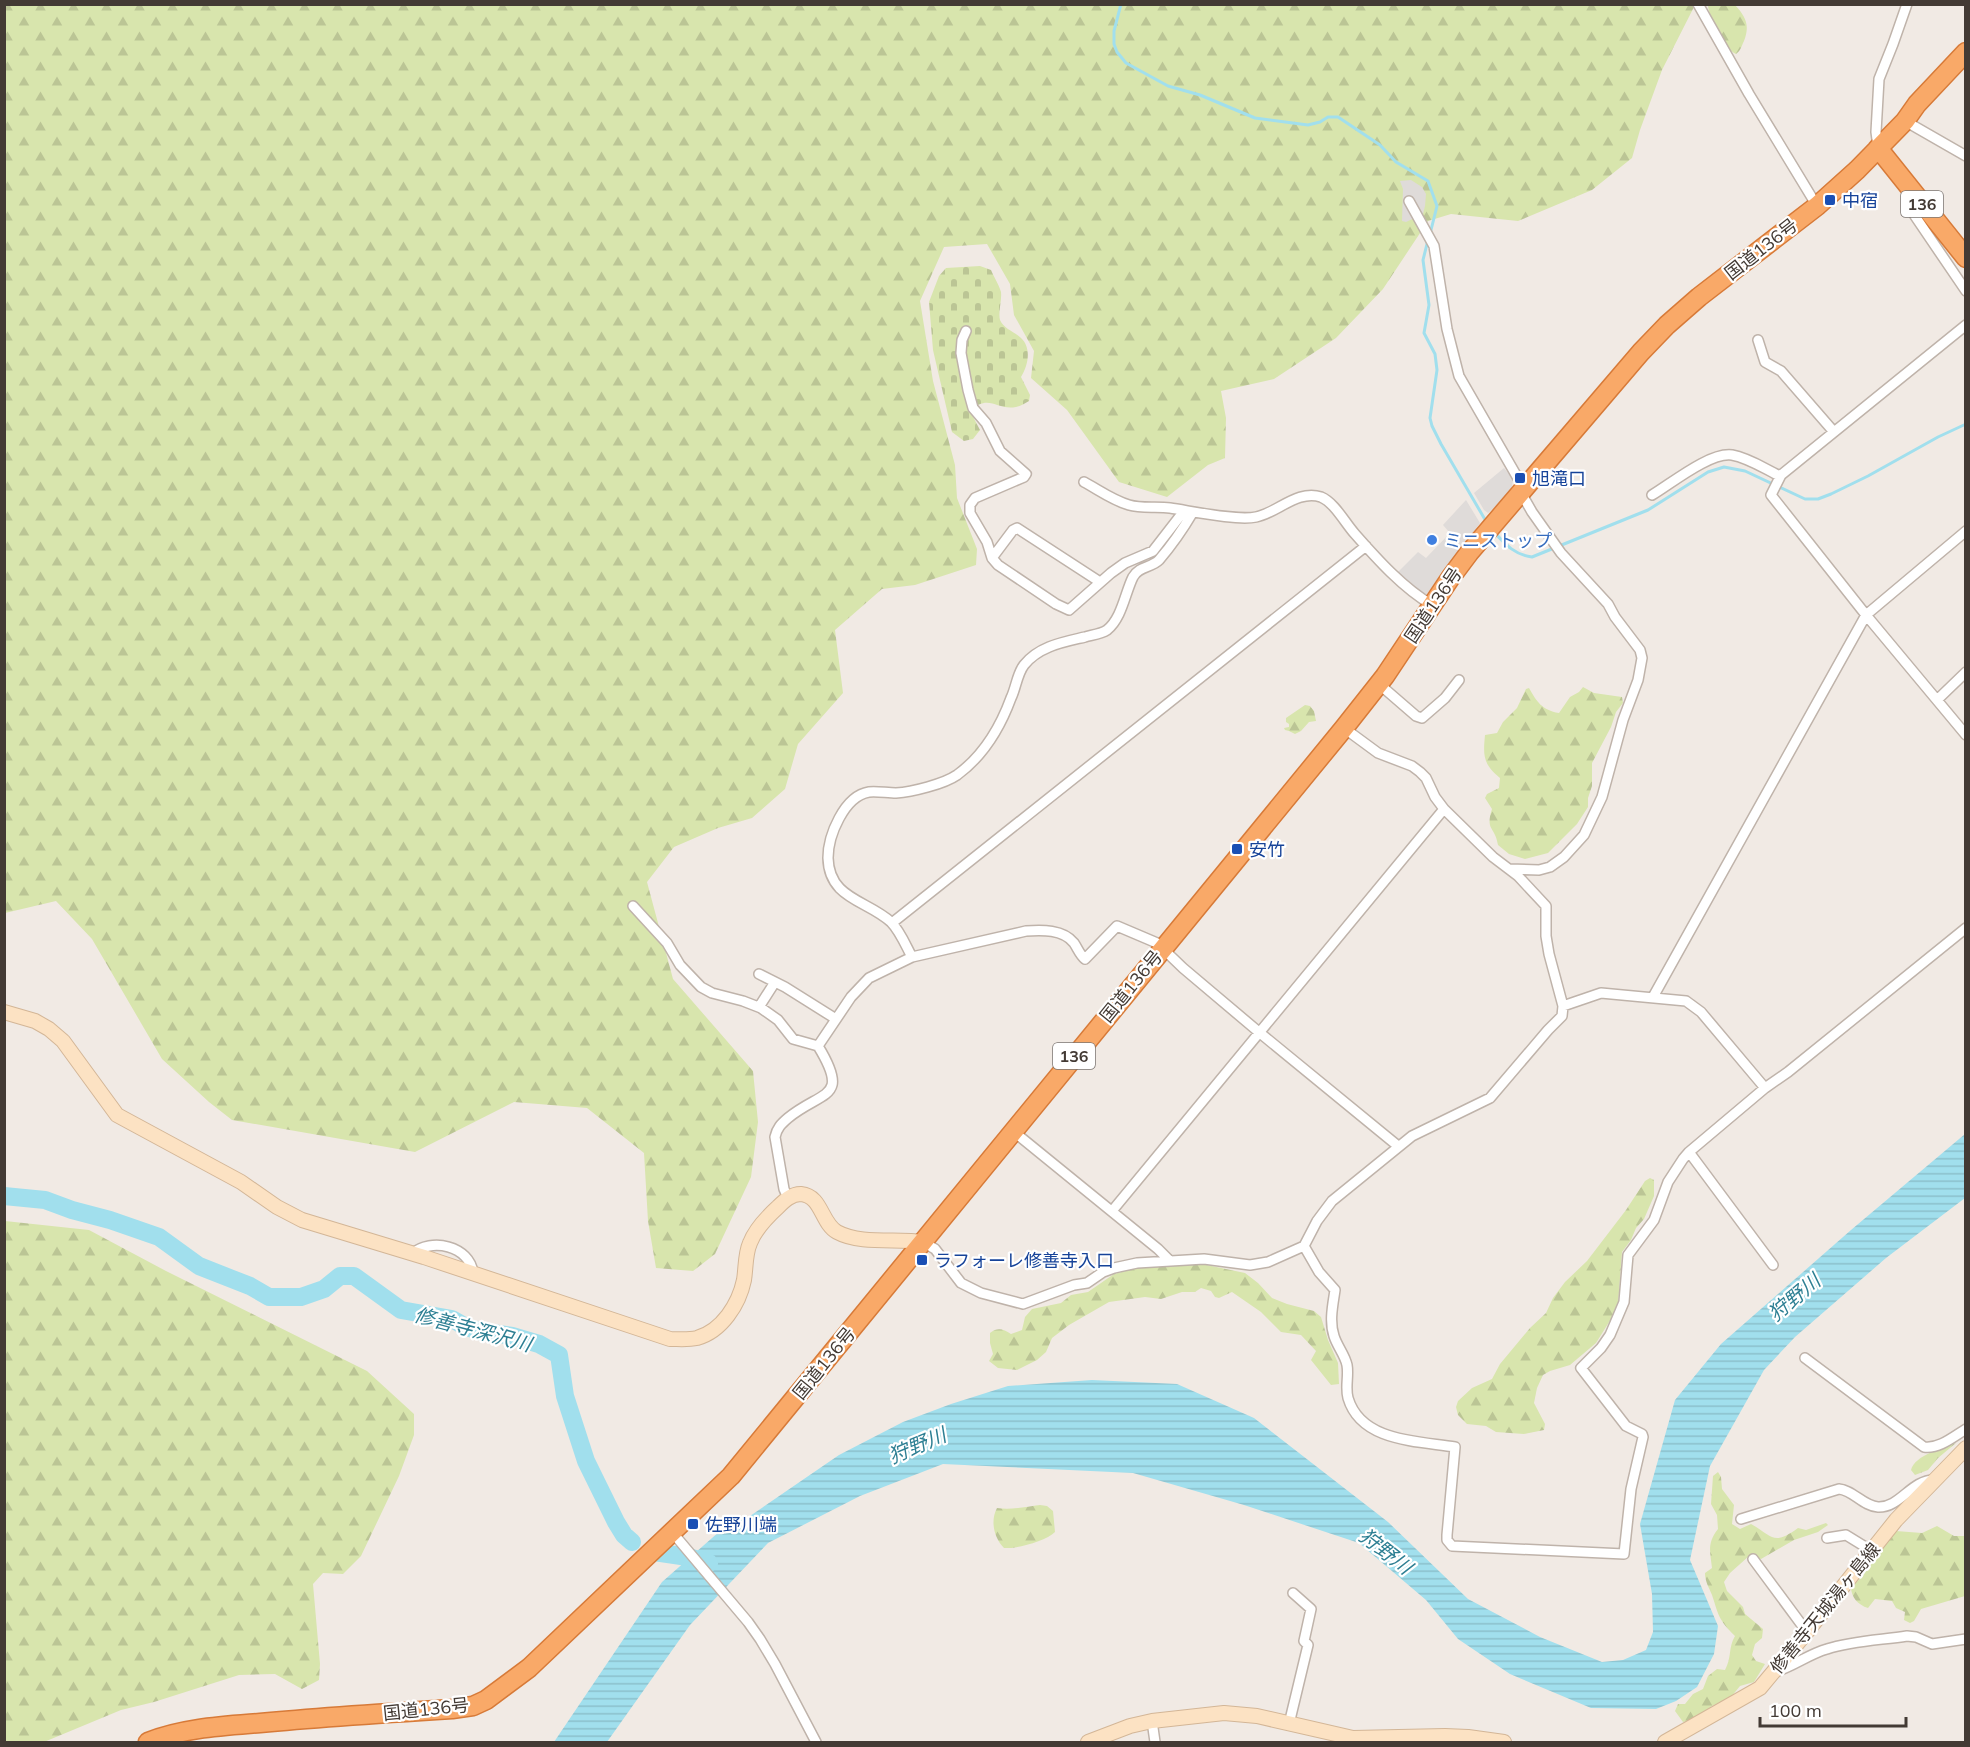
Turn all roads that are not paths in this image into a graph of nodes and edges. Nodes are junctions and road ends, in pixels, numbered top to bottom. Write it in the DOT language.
graph roads {
  1 [pos="1698,4"];
  2 [pos="1907,4"];
  3 [pos="1965,52"];
  4 [pos="1905,121"];
  5 [pos="1878,148"];
  6 [pos="1964,154"];
  7 [pos="1409,201"];
  8 [pos="1920,201"];
  9 [pos="1817,206"];
  10 [pos="1965,258"];
  11 [pos="1965,291"];
  12 [pos="1965,325"];
  13 [pos="966,331"];
  14 [pos="1758,339"];
  15 [pos="1834,432"];
  16 [pos="1780,477"];
  17 [pos="1084,482"];
  18 [pos="1521,489"];
  19 [pos="1652,495"];
  20 [pos="1189,512"];
  21 [pos="1965,531"];
  22 [pos="1366,546"];
  23 [pos="992,558"];
  24 [pos="1100,582"];
  25 [pos="1432,605"];
  26 [pos="1866,615"];
  27 [pos="1965,672"];
  28 [pos="1459,680"];
  29 [pos="1379,684"];
  30 [pos="1937,700"];
  31 [pos="1344,728"];
  32 [pos="1965,735"];
  33 [pos="1444,809"];
  34 [pos="1509,869"];
  35 [pos="633,906"];
  36 [pos="892,923"];
  37 [pos="1965,928"];
  38 [pos="1162,949"];
  39 [pos="912,957"];
  40 [pos="759,974"];
  41 [pos="775,982"];
  42 [pos="1653,997"];
  43 [pos="1563,1006"];
  44 [pos="759,1007"];
  45 [pos="4,1012"];
  46 [pos="836,1019"];
  47 [pos="1260,1033"];
  48 [pos="818,1046"];
  49 [pos="1766,1088"];
  50 [pos="1013,1131"];
  51 [pos="1398,1146"];
  52 [pos="1689,1152"];
  53 [pos="788,1198"];
  54 [pos="1112,1211"];
  55 [pos="923,1242"];
  56 [pos="1305,1246"];
  57 [pos="1169,1260"];
  58 [pos="1773,1265"];
  59 [pos="1805,1359"];
  60 [pos="1965,1430"];
  61 [pos="1965,1448"];
  62 [pos="1934,1480"];
  63 [pos="1741,1518"];
  64 [pos="675,1536"];
  65 [pos="1827,1538"];
  66 [pos="1872,1551"];
  67 [pos="1753,1559"];
  68 [pos="1293,1593"];
  69 [pos="1807,1632"];
  70 [pos="1965,1639"];
  71 [pos="1772,1673"];
  72 [pos="1152,1721"];
  73 [pos="1289,1724"];
  74 [pos="1338,1739"];
  75 [pos="1468,1740"];
  76 [pos="148,1743"];
  77 [pos="816,1743"];
  78 [pos="1088,1743"];
  79 [pos="1155,1743"];
  80 [pos="1504,1743"];
  81 [pos="1665,1743"];
  1 -- 9 [label="street"];
  2 -- 5 [label="street"];
  3 -- 4 [label="highway, 国道136号 / 136"];
  4 -- 5 [label="highway, 国道136号 / 136"];
  4 -- 6 [label="street"];
  5 -- 8 [label="highway, 136"];
  5 -- 9 [label="highway, 国道136号 / 136"];
  7 -- 18 [label="street"];
  8 -- 10 [label="highway, 136"];
  8 -- 11 [label="street"];
  9 -- 18 [label="highway, 国道136号 / 136"];
  12 -- 15 [label="street"];
  13 -- 23 [label="street"];
  14 -- 15 [label="street"];
  15 -- 16 [label="street"];
  16 -- 19 [label="street"];
  16 -- 26 [label="street"];
  17 -- 20 [label="street"];
  18 -- 25 [label="highway, 国道136号 / 136"];
  18 -- 34 [label="street"];
  20 -- 22 [label="street"];
  20 -- 24 [label="street"];
  20 -- 36 [label="street"];
  21 -- 26 [label="street"];
  22 -- 25 [label="street"];
  22 -- 36 [label="street"];
  23 -- 24 [label="street"];
  23 -- 24 [label="street"];
  25 -- 29 [label="highway, 国道136号 / 136"];
  26 -- 30 [label="street"];
  26 -- 42 [label="street"];
  27 -- 30 [label="street"];
  28 -- 29 [label="street"];
  29 -- 31 [label="highway, 国道136号 / 136"];
  30 -- 32 [label="street"];
  31 -- 33 [label="street"];
  31 -- 38 [label="highway, 国道136号 / 136"];
  33 -- 34 [label="street"];
  33 -- 47 [label="street"];
  34 -- 43 [label="street"];
  35 -- 44 [label="street"];
  36 -- 39 [label="street"];
  37 -- 49 [label="street"];
  38 -- 39 [label="street"];
  38 -- 47 [label="street"];
  38 -- 50 [label="highway, 国道136号 / 136"];
  39 -- 46 [label="street"];
  40 -- 41 [label="street"];
  41 -- 44 [label="street"];
  41 -- 46 [label="street"];
  42 -- 43 [label="street"];
  42 -- 49 [label="street"];
  43 -- 51 [label="street"];
  44 -- 48 [label="street"];
  45 -- 53 [label="street"];
  46 -- 48 [label="street"];
  47 -- 51 [label="street"];
  47 -- 54 [label="street"];
  48 -- 53 [label="street"];
  49 -- 52 [label="street"];
  50 -- 54 [label="street"];
  50 -- 55 [label="highway, 国道136号 / 136"];
  51 -- 56 [label="street"];
  52 -- 56 [label="street"];
  52 -- 58 [label="street"];
  53 -- 55 [label="street"];
  54 -- 57 [label="street"];
  55 -- 57 [label="street"];
  55 -- 64 [label="highway, 国道136号 / 136"];
  56 -- 57 [label="street"];
  59 -- 60 [label="street"];
  61 -- 62 [label="street, 修善寺天城湯ヶ島線"];
  62 -- 63 [label="street"];
  62 -- 66 [label="street, 修善寺天城湯ヶ島線"];
  64 -- 76 [label="highway, 国道136号 / 136"];
  64 -- 77 [label="street"];
  65 -- 66 [label="street"];
  66 -- 69 [label="street, 修善寺天城湯ヶ島線"];
  67 -- 69 [label="street"];
  68 -- 73 [label="street"];
  69 -- 71 [label="street, 修善寺天城湯ヶ島線"];
  70 -- 71 [label="street"];
  71 -- 81 [label="street, 修善寺天城湯ヶ島線"];
  72 -- 73 [label="street"];
  72 -- 78 [label="street"];
  72 -- 79 [label="street"];
  73 -- 74 [label="street"];
  74 -- 75 [label="street"];
  75 -- 80 [label="street"];
}
